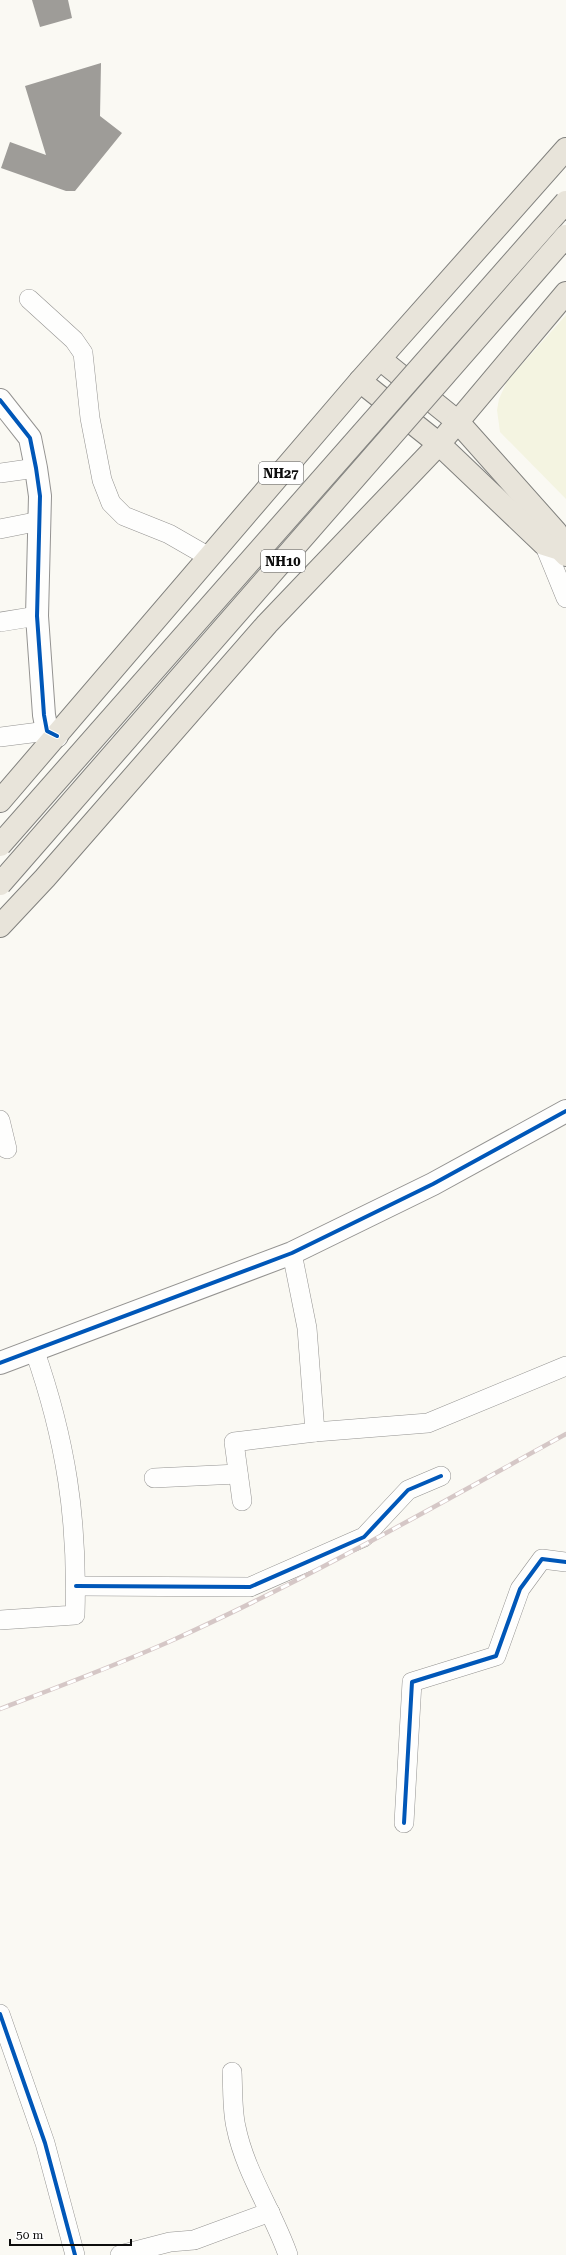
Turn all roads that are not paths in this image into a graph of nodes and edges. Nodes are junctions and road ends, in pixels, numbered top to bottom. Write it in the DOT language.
graph roads {
  1 [pos="566,149"];
  2 [pos="566,202"];
  3 [pos="566,236"];
  4 [pos="566,293"];
  5 [pos="29,299"];
  6 [pos="380,359"];
  7 [pos="360,381"];
  8 [pos="0,400"];
  9 [pos="458,422"];
  10 [pos="439,444"];
  11 [pos="36,468"];
  12 [pos="0,473"];
  13 [pos="40,521"];
  14 [pos="0,530"];
  15 [pos="558,543"];
  16 [pos="209,557"];
  17 [pos="566,598"];
  18 [pos="37,616"];
  19 [pos="0,622"];
  20 [pos="52,733"];
  21 [pos="0,737"];
  22 [pos="0,800"];
  23 [pos="0,845"];
  24 [pos="0,884"];
  25 [pos="0,926"];
  26 [pos="566,1111"];
  27 [pos="0,1120"];
  28 [pos="7,1149"];
  29 [pos="292,1253"];
  30 [pos="34,1349"];
  31 [pos="0,1363"];
  32 [pos="566,1366"];
  33 [pos="315,1432"];
  34 [pos="238,1474"];
  35 [pos="441,1476"];
  36 [pos="154,1478"];
  37 [pos="242,1501"];
  38 [pos="566,1562"];
  39 [pos="76,1586"];
  40 [pos="0,1620"];
  41 [pos="404,1823"];
  42 [pos="0,2014"];
  43 [pos="232,2072"];
  44 [pos="270,2212"];
  45 [pos="75,2255"];
  46 [pos="120,2255"];
  47 [pos="288,2255"];
  1 -- 6 [label="highway, NH27"];
  2 -- 23 [label="highway, NH10, bridge"];
  3 -- 24 [label="highway, NH10, bridge"];
  4 -- 9 [label="highway"];
  5 -- 16 [label="street"];
  6 -- 7 [label="highway, NH27"];
  6 -- 9 [label="highway"];
  7 -- 10 [label="highway"];
  7 -- 16 [label="highway, NH27"];
  8 -- 11 [label="street"];
  9 -- 10 [label="highway"];
  9 -- 15 [label="highway"];
  10 -- 15 [label="highway"];
  10 -- 25 [label="highway"];
  11 -- 12 [label="street"];
  11 -- 13 [label="street"];
  13 -- 14 [label="street"];
  13 -- 18 [label="street"];
  15 -- 17 [label="street"];
  16 -- 20 [label="highway, NH27"];
  18 -- 19 [label="street"];
  18 -- 20 [label="street"];
  20 -- 21 [label="street"];
  20 -- 22 [label="highway, NH27"];
  26 -- 29 [label="street"];
  27 -- 28 [label="street"];
  29 -- 30 [label="street"];
  29 -- 33 [label="street"];
  30 -- 31 [label="street"];
  30 -- 39 [label="street"];
  32 -- 33 [label="street"];
  33 -- 34 [label="street"];
  34 -- 36 [label="street"];
  34 -- 37 [label="street"];
  35 -- 39 [label="street"];
  38 -- 41 [label="street"];
  39 -- 40 [label="street"];
  42 -- 45 [label="street"];
  43 -- 44 [label="street"];
  44 -- 46 [label="street"];
  44 -- 47 [label="street"];
}
